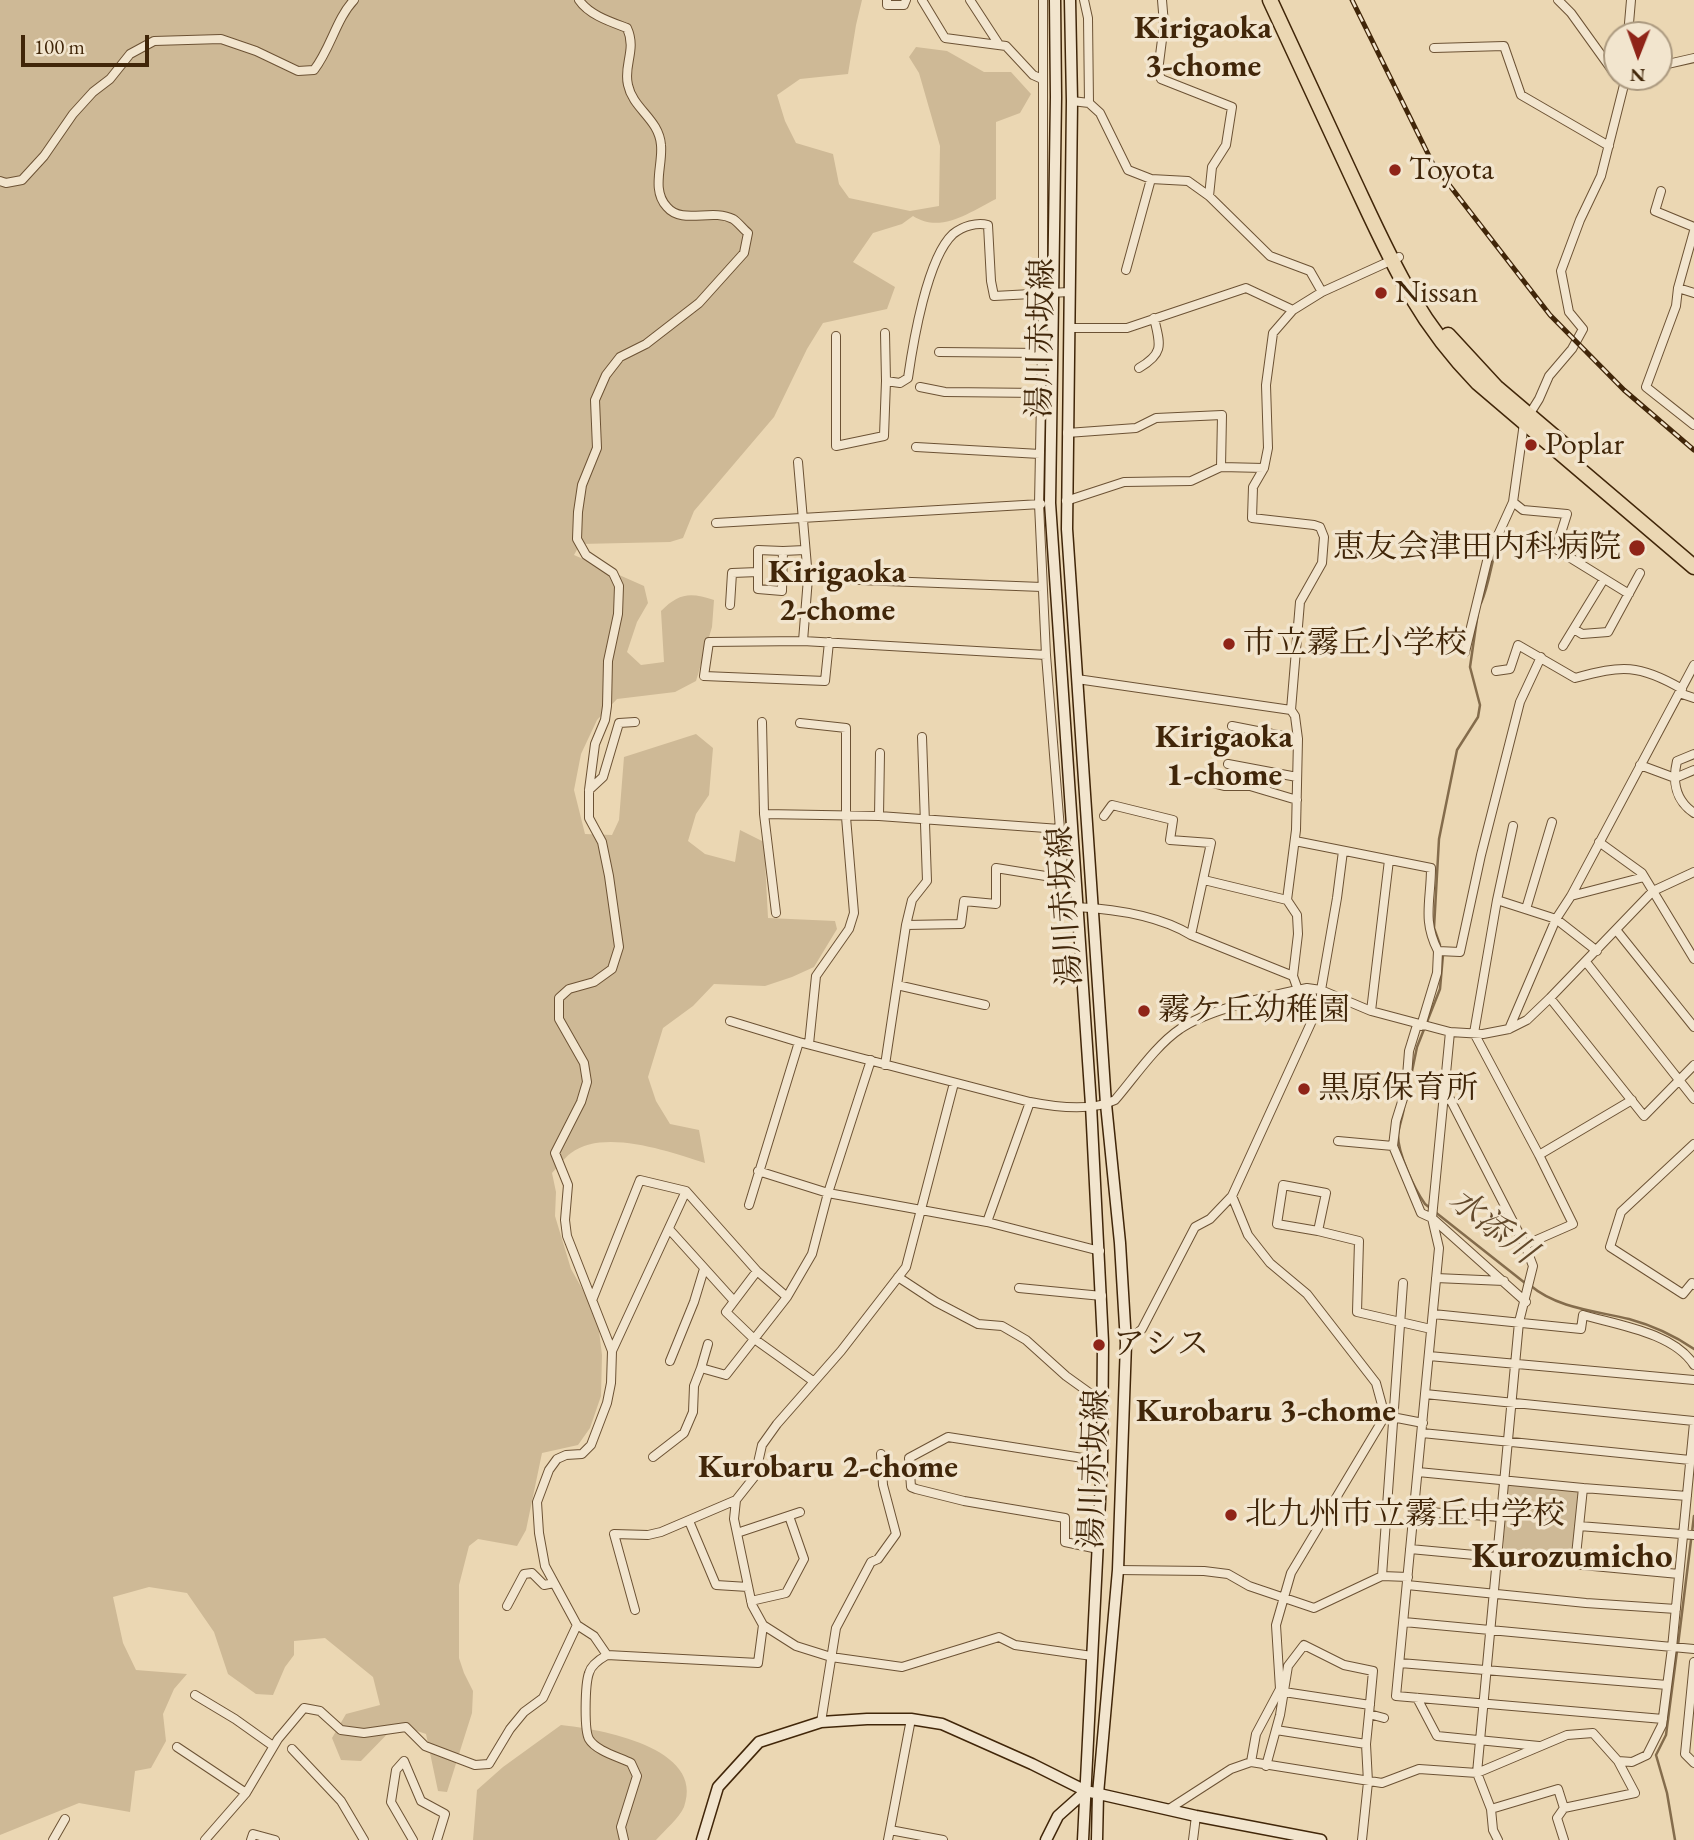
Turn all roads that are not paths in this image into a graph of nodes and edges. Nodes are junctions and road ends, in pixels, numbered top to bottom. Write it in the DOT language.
graph roads {
  1 [pos="355,0"];
  2 [pos="579,0"];
  3 [pos="887,0"];
  4 [pos="906,0"];
  5 [pos="922,0"];
  6 [pos="970,0"];
  7 [pos="1043,0"];
  8 [pos="1055,0"];
  9 [pos="1070,0"];
  10 [pos="1084,0"];
  11 [pos="1161,0"];
  12 [pos="1270,0"];
  13 [pos="1280,0"];
  14 [pos="1558,0"];
  15 [pos="1630,0"];
  16 [pos="1629,21"];
  17 [pos="998,43"];
  18 [pos="1434,48"];
  19 [pos="1603,58"];
  20 [pos="1694,58"];
  21 [pos="1673,61"];
  22 [pos="1042,79"];
  23 [pos="1623,91"];
  24 [pos="1072,101"];
  25 [pos="1089,103"];
  26 [pos="1609,146"];
  27 [pos="1151,179"];
  28 [pos="0,180"];
  29 [pos="1661,191"];
  30 [pos="1209,196"];
  31 [pos="1694,229"];
  32 [pos="1395,258"];
  33 [pos="1126,270"];
  34 [pos="1678,288"];
  35 [pos="1069,292"];
  36 [pos="1322,292"];
  37 [pos="1694,293"];
  38 [pos="1048,294"];
  39 [pos="1293,310"];
  40 [pos="1154,318"];
  41 [pos="1069,328"];
  42 [pos="885,333"];
  43 [pos="836,336"];
  44 [pos="939,352"];
  45 [pos="1041,353"];
  46 [pos="1139,368"];
  47 [pos="886,381"];
  48 [pos="920,387"];
  49 [pos="1041,393"];
  50 [pos="1527,419"];
  51 [pos="1694,425"];
  52 [pos="1067,433"];
  53 [pos="916,447"];
  54 [pos="1040,454"];
  55 [pos="798,462"];
  56 [pos="1221,467"];
  57 [pos="1264,468"];
  58 [pos="1066,500"];
  59 [pos="1513,502"];
  60 [pos="1045,503"];
  61 [pos="802,516"];
  62 [pos="716,523"];
  63 [pos="804,550"];
  64 [pos="783,551"];
  65 [pos="1694,556"];
  66 [pos="1694,567"];
  67 [pos="758,572"];
  68 [pos="1640,573"];
  69 [pos="808,578"];
  70 [pos="1604,579"];
  71 [pos="1042,587"];
  72 [pos="1629,594"];
  73 [pos="730,604"];
  74 [pos="1574,629"];
  75 [pos="803,641"];
  76 [pos="830,642"];
  77 [pos="1563,646"];
  78 [pos="1465,652"];
  79 [pos="1046,655"];
  80 [pos="1541,657"];
  81 [pos="1694,665"];
  82 [pos="1496,671"];
  83 [pos="1077,679"];
  84 [pos="1681,691"];
  85 [pos="1694,698"];
  86 [pos="1291,710"];
  87 [pos="635,722"];
  88 [pos="762,722"];
  89 [pos="800,723"];
  90 [pos="1232,726"];
  91 [pos="922,737"];
  92 [pos="1298,739"];
  93 [pos="880,754"];
  94 [pos="1694,754"];
  95 [pos="1228,764"];
  96 [pos="1640,765"];
  97 [pos="1694,771"];
  98 [pos="1297,777"];
  99 [pos="1193,778"];
  100 [pos="1675,778"];
  101 [pos="589,790"];
  102 [pos="1297,800"];
  103 [pos="1694,813"];
  104 [pos="764,814"];
  105 [pos="1104,816"];
  106 [pos="846,817"];
  107 [pos="879,817"];
  108 [pos="925,820"];
  109 [pos="1552,822"];
  110 [pos="1513,826"];
  111 [pos="1060,829"];
  112 [pos="1295,841"];
  113 [pos="1599,842"];
  114 [pos="1343,851"];
  115 [pos="1389,860"];
  116 [pos="1694,872"];
  117 [pos="1644,877"];
  118 [pos="1203,880"];
  119 [pos="1653,891"];
  120 [pos="1571,896"];
  121 [pos="1287,900"];
  122 [pos="1496,900"];
  123 [pos="1076,907"];
  124 [pos="1093,908"];
  125 [pos="1526,909"];
  126 [pos="776,914"];
  127 [pos="1556,919"];
  128 [pos="906,925"];
  129 [pos="1617,930"];
  130 [pos="1191,935"];
  131 [pos="1438,951"];
  132 [pos="1597,951"];
  133 [pos="1694,959"];
  134 [pos="1586,962"];
  135 [pos="1293,976"];
  136 [pos="897,985"];
  137 [pos="1298,990"];
  138 [pos="1321,990"];
  139 [pos="1550,998"];
  140 [pos="985,1005"];
  141 [pos="1371,1011"];
  142 [pos="730,1021"];
  143 [pos="1419,1025"];
  144 [pos="1694,1027"];
  145 [pos="1509,1029"];
  146 [pos="1450,1032"];
  147 [pos="1474,1033"];
  148 [pos="799,1042"];
  149 [pos="808,1044"];
  150 [pos="871,1060"];
  151 [pos="885,1065"];
  152 [pos="1694,1065"];
  153 [pos="1679,1079"];
  154 [pos="954,1083"];
  155 [pos="1443,1093"];
  156 [pos="1694,1098"];
  157 [pos="1632,1100"];
  158 [pos="1030,1102"];
  159 [pos="1106,1104"];
  160 [pos="1091,1105"];
  161 [pos="1338,1141"];
  162 [pos="1694,1144"];
  163 [pos="1393,1146"];
  164 [pos="1539,1155"];
  165 [pos="758,1171"];
  166 [pos="686,1191"];
  167 [pos="828,1192"];
  168 [pos="1232,1196"];
  169 [pos="749,1205"];
  170 [pos="920,1210"];
  171 [pos="1432,1218"];
  172 [pos="987,1222"];
  173 [pos="668,1229"];
  174 [pos="1318,1231"];
  175 [pos="1525,1245"];
  176 [pos="1100,1251"];
  177 [pos="704,1269"];
  178 [pos="757,1271"];
  179 [pos="898,1277"];
  180 [pos="1436,1278"];
  181 [pos="1504,1281"];
  182 [pos="1403,1283"];
  183 [pos="1694,1285"];
  184 [pos="1018,1288"];
  185 [pos="1102,1296"];
  186 [pos="787,1297"];
  187 [pos="593,1298"];
  188 [pos="734,1301"];
  189 [pos="1526,1302"];
  190 [pos="1433,1314"];
  191 [pos="1401,1322"];
  192 [pos="1519,1322"];
  193 [pos="1432,1329"];
  194 [pos="753,1338"];
  195 [pos="1126,1343"];
  196 [pos="708,1344"];
  197 [pos="612,1351"];
  198 [pos="1429,1356"];
  199 [pos="670,1361"];
  200 [pos="1515,1362"];
  201 [pos="1694,1366"];
  202 [pos="701,1368"];
  203 [pos="1694,1380"];
  204 [pos="813,1381"];
  205 [pos="1425,1394"];
  206 [pos="1104,1400"];
  207 [pos="1511,1403"];
  208 [pos="1389,1417"];
  209 [pos="1694,1422"];
  210 [pos="1423,1423"];
  211 [pos="1422,1433"];
  212 [pos="1508,1442"];
  213 [pos="881,1454"];
  214 [pos="653,1457"];
  215 [pos="1690,1460"];
  216 [pos="1102,1461"];
  217 [pos="1418,1472"];
  218 [pos="1504,1479"];
  219 [pos="1583,1488"];
  220 [pos="1687,1496"];
  221 [pos="736,1500"];
  222 [pos="1414,1511"];
  223 [pos="800,1512"];
  224 [pos="789,1516"];
  225 [pos="1501,1517"];
  226 [pos="689,1521"];
  227 [pos="1579,1526"];
  228 [pos="737,1532"];
  229 [pos="1683,1534"];
  230 [pos="1694,1535"];
  231 [pos="1098,1549"];
  232 [pos="1410,1549"];
  233 [pos="1497,1558"];
  234 [pos="1575,1564"];
  235 [pos="1118,1570"];
  236 [pos="1679,1574"];
  237 [pos="1382,1576"];
  238 [pos="1408,1581"];
  239 [pos="554,1583"];
  240 [pos="748,1587"];
  241 [pos="1494,1593"];
  242 [pos="1283,1598"];
  243 [pos="751,1601"];
  244 [pos="508,1606"];
  245 [pos="1676,1609"];
  246 [pos="635,1610"];
  247 [pos="1404,1622"];
  248 [pos="577,1625"];
  249 [pos="763,1626"];
  250 [pos="1490,1630"];
  251 [pos="1677,1648"];
  252 [pos="1694,1649"];
  253 [pos="607,1655"];
  254 [pos="1092,1656"];
  255 [pos="831,1657"];
  256 [pos="1400,1662"];
  257 [pos="1694,1662"];
  258 [pos="1487,1668"];
  259 [pos="1667,1685"];
  260 [pos="1284,1692"];
  261 [pos="195,1695"];
  262 [pos="1417,1698"];
  263 [pos="1483,1705"];
  264 [pos="1370,1710"];
  265 [pos="1384,1718"];
  266 [pos="911,1719"];
  267 [pos="1662,1719"];
  268 [pos="821,1722"];
  269 [pos="1276,1730"];
  270 [pos="1480,1739"];
  271 [pos="1366,1744"];
  272 [pos="177,1746"];
  273 [pos="273,1746"];
  274 [pos="1542,1746"];
  275 [pos="292,1749"];
  276 [pos="1618,1761"];
  277 [pos="1251,1762"];
  278 [pos="1694,1763"];
  279 [pos="1266,1766"];
  280 [pos="1477,1773"];
  281 [pos="1368,1782"];
  282 [pos="1086,1791"];
  283 [pos="246,1793"];
  284 [pos="1098,1794"];
  285 [pos="1564,1808"];
  286 [pos="1491,1809"];
  287 [pos="1169,1810"];
  288 [pos="1196,1816"];
  289 [pos="65,1819"];
  290 [pos="890,1830"];
  291 [pos="53,1840"];
  292 [pos="205,1840"];
  293 [pos="251,1840"];
  294 [pos="275,1840"];
  295 [pos="363,1840"];
  296 [pos="413,1840"];
  297 [pos="437,1840"];
  298 [pos="624,1840"];
  299 [pos="702,1840"];
  300 [pos="888,1840"];
  301 [pos="943,1840"];
  302 [pos="1046,1840"];
  303 [pos="1083,1840"];
  304 [pos="1097,1840"];
  305 [pos="1194,1840"];
  306 [pos="1321,1840"];
  307 [pos="1362,1840"];
  308 [pos="1498,1840"];
  309 [pos="1564,1840"];
  1 -- 28 [label="street"];
  2 -- 101 [label="street"];
  3 -- 4 [label="street"];
  5 -- 17 [label="street"];
  6 -- 17 [label="street"];
  7 -- 22 [label="street"];
  8 -- 38 [label="main road, 湯川赤坂線"];
  9 -- 24 [label="main road, 湯川赤坂線"];
  10 -- 25 [label="street"];
  11 -- 30 [label="street"];
  12 -- 32 [label="highway"];
  13 -- 32 [label="highway"];
  14 -- 19 [label="street"];
  15 -- 16 [label="street"];
  17 -- 22 [label="street"];
  18 -- 26 [label="street"];
  20 -- 21 [label="street"];
  22 -- 38 [label="street"];
  23 -- 26 [label="street"];
  24 -- 25 [label="street"];
  24 -- 35 [label="main road, 湯川赤坂線"];
  25 -- 27 [label="street"];
  26 -- 50 [label="street"];
  27 -- 30 [label="street"];
  27 -- 33 [label="street"];
  29 -- 31 [label="street"];
  30 -- 36 [label="street"];
  31 -- 34 [label="street"];
  32 -- 36 [label="street"];
  32 -- 50 [label="highway"];
  34 -- 37 [label="street"];
  34 -- 51 [label="street"];
  35 -- 38 [label="street"];
  35 -- 41 [label="main road, 湯川赤坂線"];
  36 -- 39 [label="street"];
  38 -- 45 [label="street"];
  38 -- 47 [label="street"];
  38 -- 60 [label="main road, 湯川赤坂線"];
  39 -- 40 [label="street"];
  39 -- 57 [label="street"];
  40 -- 41 [label="street"];
  40 -- 46 [label="street"];
  41 -- 52 [label="main road, 湯川赤坂線"];
  42 -- 47 [label="street"];
  43 -- 47 [label="street"];
  44 -- 45 [label="street"];
  45 -- 49 [label="street"];
  48 -- 49 [label="street"];
  49 -- 54 [label="street"];
  50 -- 59 [label="street"];
  50 -- 65 [label="highway"];
  50 -- 66 [label="highway"];
  52 -- 56 [label="street"];
  52 -- 58 [label="main road, 湯川赤坂線"];
  53 -- 54 [label="street"];
  54 -- 60 [label="street"];
  55 -- 61 [label="street"];
  56 -- 57 [label="street"];
  56 -- 58 [label="street"];
  57 -- 86 [label="street"];
  58 -- 83 [label="main road, 湯川赤坂線"];
  59 -- 70 [label="street"];
  59 -- 78 [label="street"];
  60 -- 61 [label="street"];
  60 -- 71 [label="street"];
  60 -- 123 [label="main road, 湯川赤坂線"];
  61 -- 62 [label="street"];
  61 -- 63 [label="street"];
  63 -- 64 [label="street"];
  63 -- 69 [label="street"];
  64 -- 67 [label="street"];
  64 -- 67 [label="street"];
  67 -- 73 [label="street"];
  68 -- 72 [label="street"];
  69 -- 71 [label="street"];
  69 -- 75 [label="street"];
  70 -- 72 [label="street"];
  70 -- 74 [label="street"];
  71 -- 79 [label="street"];
  72 -- 74 [label="street"];
  74 -- 77 [label="street"];
  75 -- 76 [label="street"];
  75 -- 76 [label="street"];
  76 -- 79 [label="street"];
  79 -- 111 [label="street"];
  80 -- 82 [label="street"];
  80 -- 84 [label="street"];
  80 -- 131 [label="street"];
  81 -- 84 [label="street"];
  83 -- 86 [label="street"];
  83 -- 124 [label="main road, 湯川赤坂線"];
  84 -- 85 [label="street"];
  84 -- 96 [label="street"];
  86 -- 92 [label="street"];
  87 -- 101 [label="street"];
  88 -- 104 [label="street"];
  89 -- 106 [label="street"];
  90 -- 92 [label="street"];
  91 -- 108 [label="street"];
  92 -- 98 [label="street"];
  93 -- 107 [label="street"];
  94 -- 100 [label="street"];
  95 -- 98 [label="street"];
  96 -- 100 [label="street"];
  96 -- 113 [label="street"];
  97 -- 100 [label="street"];
  98 -- 102 [label="street"];
  99 -- 102 [label="street"];
  100 -- 103 [label="street"];
  101 -- 187 [label="street"];
  102 -- 112 [label="street"];
  104 -- 106 [label="street"];
  104 -- 126 [label="street"];
  105 -- 118 [label="street"];
  106 -- 107 [label="street"];
  106 -- 149 [label="street"];
  107 -- 108 [label="street"];
  108 -- 111 [label="street"];
  108 -- 128 [label="street"];
  109 -- 125 [label="street"];
  110 -- 122 [label="street"];
  111 -- 128 [label="street"];
  112 -- 114 [label="street"];
  112 -- 121 [label="street"];
  113 -- 117 [label="street"];
  113 -- 120 [label="street"];
  114 -- 115 [label="street"];
  114 -- 138 [label="street"];
  115 -- 131 [label="street"];
  115 -- 141 [label="street"];
  116 -- 119 [label="street"];
  117 -- 119 [label="street"];
  117 -- 120 [label="street"];
  118 -- 121 [label="street"];
  118 -- 130 [label="street"];
  119 -- 129 [label="street"];
  119 -- 133 [label="street"];
  120 -- 127 [label="street"];
  121 -- 135 [label="street"];
  122 -- 125 [label="street"];
  122 -- 147 [label="street"];
  123 -- 124 [label="street"];
  123 -- 160 [label="main road, 湯川赤坂線"];
  124 -- 130 [label="street"];
  124 -- 159 [label="main road, 湯川赤坂線"];
  125 -- 127 [label="street"];
  127 -- 132 [label="street"];
  127 -- 145 [label="street"];
  128 -- 136 [label="street"];
  129 -- 132 [label="street"];
  129 -- 144 [label="street"];
  130 -- 135 [label="street"];
  131 -- 143 [label="street"];
  132 -- 134 [label="street"];
  134 -- 139 [label="street"];
  134 -- 153 [label="street"];
  135 -- 137 [label="street"];
  136 -- 140 [label="street"];
  136 -- 151 [label="street"];
  137 -- 138 [label="street"];
  137 -- 159 [label="street"];
  138 -- 141 [label="street"];
  138 -- 168 [label="street"];
  139 -- 145 [label="street"];
  139 -- 157 [label="street"];
  141 -- 143 [label="street"];
  142 -- 148 [label="street"];
  143 -- 146 [label="street"];
  143 -- 163 [label="street"];
  145 -- 147 [label="street"];
  146 -- 147 [label="street"];
  146 -- 155 [label="street"];
  147 -- 164 [label="street"];
  148 -- 149 [label="street"];
  148 -- 165 [label="street"];
  149 -- 150 [label="street"];
  150 -- 151 [label="street"];
  150 -- 167 [label="street"];
  151 -- 154 [label="street"];
  152 -- 153 [label="street"];
  153 -- 156 [label="street"];
  153 -- 157 [label="street"];
  154 -- 158 [label="street"];
  154 -- 170 [label="street"];
  155 -- 171 [label="street"];
  155 -- 175 [label="street"];
  157 -- 164 [label="street"];
  158 -- 160 [label="street"];
  158 -- 172 [label="street"];
  159 -- 160 [label="street"];
  159 -- 195 [label="main road, 湯川赤坂線"];
  160 -- 176 [label="main road, 湯川赤坂線"];
  161 -- 163 [label="street"];
  162 -- 183 [label="street"];
  163 -- 171 [label="street"];
  164 -- 175 [label="street"];
  165 -- 167 [label="street"];
  165 -- 169 [label="street"];
  166 -- 173 [label="street"];
  166 -- 178 [label="street"];
  166 -- 187 [label="street"];
  167 -- 170 [label="street"];
  167 -- 186 [label="street"];
  168 -- 195 [label="street"];
  168 -- 208 [label="street"];
  170 -- 172 [label="street"];
  170 -- 179 [label="street"];
  171 -- 180 [label="street"];
  171 -- 181 [label="street"];
  172 -- 176 [label="street"];
  173 -- 177 [label="street"];
  173 -- 197 [label="street"];
  174 -- 174 [label="street"];
  174 -- 191 [label="street"];
  175 -- 189 [label="street"];
  176 -- 185 [label="main road, 湯川赤坂線"];
  177 -- 188 [label="street"];
  177 -- 199 [label="street"];
  178 -- 186 [label="street"];
  178 -- 188 [label="street"];
  179 -- 204 [label="street"];
  179 -- 206 [label="street"];
  180 -- 181 [label="street"];
  180 -- 190 [label="street"];
  181 -- 189 [label="street"];
  182 -- 191 [label="street"];
  184 -- 185 [label="street"];
  185 -- 206 [label="main road, 湯川赤坂線"];
  186 -- 194 [label="street"];
  187 -- 197 [label="street"];
  188 -- 194 [label="street"];
  189 -- 192 [label="street"];
  190 -- 192 [label="street"];
  190 -- 193 [label="street"];
  191 -- 193 [label="street"];
  191 -- 208 [label="street"];
  192 -- 200 [label="street"];
  192 -- 201 [label="street"];
  193 -- 198 [label="street"];
  194 -- 202 [label="street"];
  194 -- 204 [label="street"];
  195 -- 235 [label="main road, 湯川赤坂線"];
  196 -- 202 [label="street"];
  197 -- 239 [label="street"];
  198 -- 200 [label="street"];
  198 -- 205 [label="street"];
  200 -- 203 [label="street"];
  200 -- 207 [label="street"];
  202 -- 214 [label="street"];
  204 -- 221 [label="street"];
  205 -- 207 [label="street"];
  205 -- 210 [label="street"];
  206 -- 216 [label="main road, 湯川赤坂線"];
  207 -- 209 [label="street"];
  207 -- 212 [label="street"];
  208 -- 210 [label="street"];
  208 -- 237 [label="street"];
  208 -- 242 [label="street"];
  209 -- 215 [label="street"];
  210 -- 211 [label="street"];
  211 -- 212 [label="street"];
  211 -- 217 [label="street"];
  212 -- 215 [label="street"];
  212 -- 218 [label="street"];
  213 -- 255 [label="street"];
  215 -- 220 [label="street"];
  216 -- 231 [label="main road, 湯川赤坂線"];
  216 -- 231 [label="street"];
  217 -- 218 [label="street"];
  217 -- 222 [label="street"];
  218 -- 219 [label="street"];
  218 -- 225 [label="street"];
  219 -- 220 [label="street"];
  219 -- 227 [label="street"];
  220 -- 229 [label="street"];
  221 -- 226 [label="street"];
  221 -- 228 [label="street"];
  222 -- 225 [label="street"];
  222 -- 232 [label="street"];
  223 -- 224 [label="street"];
  224 -- 228 [label="street"];
  224 -- 243 [label="street"];
  225 -- 233 [label="street"];
  226 -- 240 [label="street"];
  226 -- 246 [label="street"];
  227 -- 229 [label="street"];
  227 -- 234 [label="street"];
  228 -- 240 [label="street"];
  229 -- 230 [label="street"];
  229 -- 236 [label="street"];
  231 -- 254 [label="main road, 湯川赤坂線"];
  232 -- 233 [label="street"];
  232 -- 238 [label="street"];
  233 -- 234 [label="street"];
  233 -- 241 [label="street"];
  234 -- 236 [label="street"];
  235 -- 242 [label="street"];
  235 -- 284 [label="main road, 湯川赤坂線"];
  236 -- 245 [label="street"];
  237 -- 238 [label="street"];
  237 -- 242 [label="street"];
  238 -- 241 [label="street"];
  238 -- 247 [label="street"];
  239 -- 244 [label="street"];
  239 -- 248 [label="street"];
  240 -- 243 [label="street"];
  241 -- 245 [label="street"];
  241 -- 250 [label="street"];
  242 -- 277 [label="street"];
  243 -- 249 [label="street"];
  245 -- 251 [label="street"];
  247 -- 250 [label="street"];
  247 -- 256 [label="street"];
  248 -- 253 [label="street"];
  248 -- 273 [label="street"];
  249 -- 253 [label="street"];
  249 -- 255 [label="street"];
  250 -- 251 [label="street"];
  250 -- 258 [label="street"];
  251 -- 252 [label="street"];
  251 -- 259 [label="street"];
  253 -- 298 [label="street"];
  254 -- 255 [label="street"];
  254 -- 282 [label="main road, 湯川赤坂線"];
  255 -- 268 [label="street"];
  256 -- 258 [label="street"];
  256 -- 262 [label="street"];
  257 -- 278 [label="street"];
  258 -- 259 [label="street"];
  258 -- 263 [label="street"];
  259 -- 267 [label="street"];
  260 -- 264 [label="street"];
  260 -- 264 [label="street"];
  260 -- 269 [label="street"];
  261 -- 273 [label="street"];
  262 -- 263 [label="street"];
  262 -- 270 [label="street"];
  263 -- 267 [label="street"];
  263 -- 270 [label="street"];
  264 -- 265 [label="street"];
  264 -- 271 [label="street"];
  266 -- 268 [label="main road"];
  266 -- 282 [label="main road"];
  266 -- 290 [label="street"];
  267 -- 276 [label="street"];
  268 -- 299 [label="main road"];
  269 -- 271 [label="street"];
  269 -- 279 [label="street"];
  270 -- 274 [label="street"];
  270 -- 280 [label="street"];
  271 -- 281 [label="street"];
  272 -- 283 [label="street"];
  273 -- 283 [label="street"];
  274 -- 276 [label="street"];
  274 -- 280 [label="street"];
  275 -- 295 [label="street"];
  276 -- 285 [label="street"];
  277 -- 279 [label="street"];
  277 -- 287 [label="street"];
  279 -- 281 [label="street"];
  280 -- 281 [label="street"];
  280 -- 286 [label="street"];
  281 -- 307 [label="street"];
  282 -- 284 [label="main road"];
  282 -- 302 [label="main road"];
  282 -- 303 [label="main road, 湯川赤坂線"];
  283 -- 292 [label="street"];
  284 -- 287 [label="main road"];
  284 -- 304 [label="main road, 湯川赤坂線"];
  285 -- 286 [label="street"];
  285 -- 309 [label="street"];
  286 -- 308 [label="street"];
  287 -- 288 [label="main road"];
  288 -- 305 [label="street"];
  288 -- 306 [label="main road"];
  289 -- 291 [label="street"];
  290 -- 300 [label="street"];
  290 -- 301 [label="street"];
  293 -- 294 [label="street"];
  296 -- 297 [label="street"];
}
